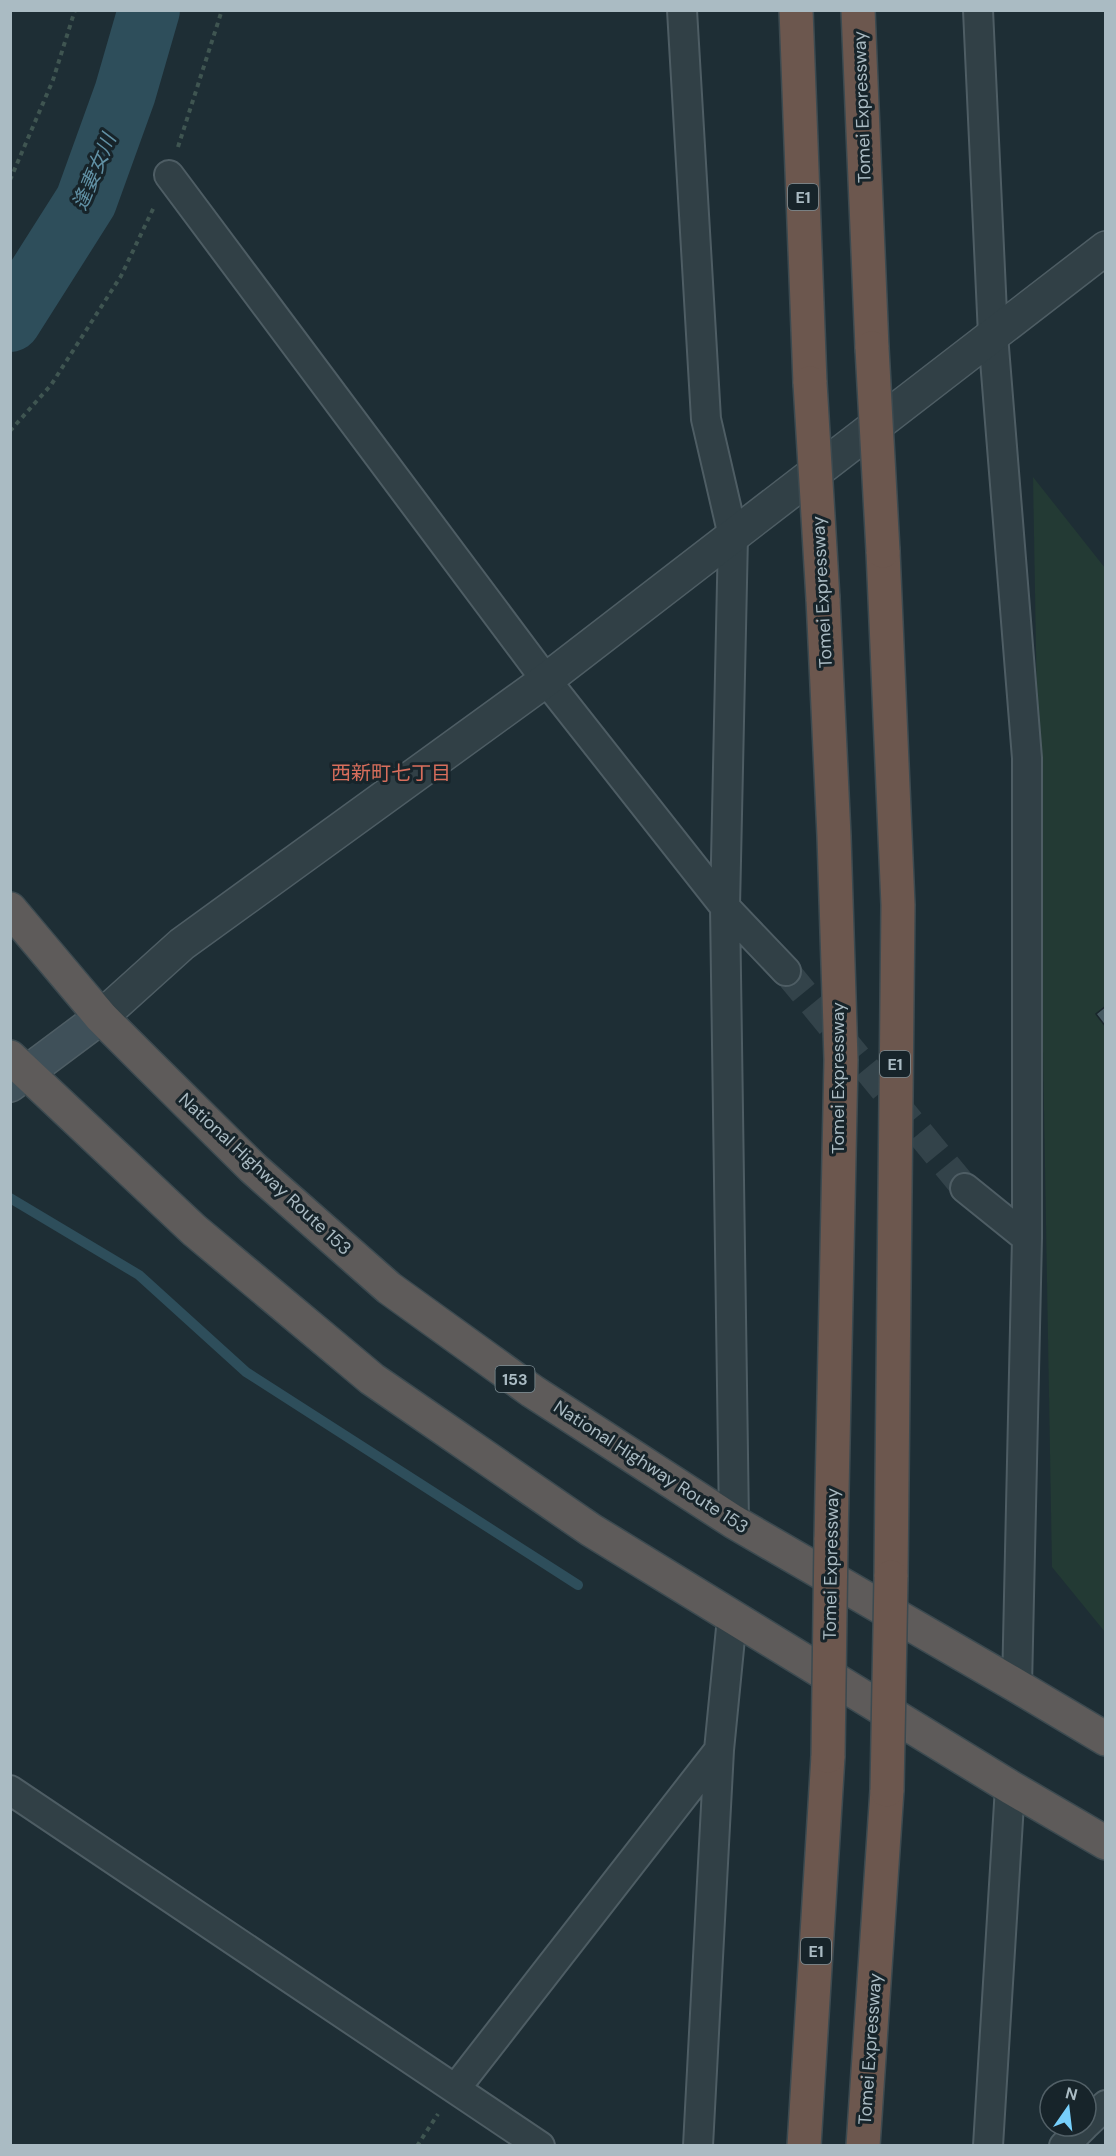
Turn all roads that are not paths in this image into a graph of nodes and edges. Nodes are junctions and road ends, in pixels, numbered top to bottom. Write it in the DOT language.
graph roads {
  1 [pos="682,10"];
  2 [pos="796,10"];
  3 [pos="858,10"];
  4 [pos="978,10"];
  5 [pos="169,175"];
  6 [pos="1106,248"];
  7 [pos="993,335"];
  8 [pos="733,536"];
  9 [pos="546,680"];
  10 [pos="725,907"];
  11 [pos="10,909"];
  12 [pos="786,971"];
  13 [pos="101,1017"];
  14 [pos="16,1072"];
  15 [pos="965,1188"];
  16 [pos="1027,1238"];
  17 [pos="734,1522"];
  18 [pos="732,1618"];
  19 [pos="1017,1686"];
  20 [pos="1106,1739"];
  21 [pos="719,1750"];
  22 [pos="1010,1787"];
  23 [pos="10,1790"];
  24 [pos="1106,1843"];
  25 [pos="456,2088"];
  26 [pos="540,2145"];
  27 [pos="698,2145"];
  28 [pos="804,2145"];
  29 [pos="863,2145"];
  30 [pos="988,2145"];
  1 -- 8 [label="street"];
  2 -- 28 [label="highway, Tomei Expressway / E1, bridge"];
  3 -- 29 [label="highway, Tomei Expressway / E1, bridge"];
  4 -- 7 [label="street"];
  5 -- 9 [label="street"];
  6 -- 7 [label="street"];
  7 -- 8 [label="street"];
  7 -- 16 [label="street"];
  8 -- 9 [label="street"];
  8 -- 10 [label="street"];
  9 -- 10 [label="street"];
  9 -- 13 [label="street"];
  10 -- 12 [label="street"];
  10 -- 17 [label="street"];
  11 -- 13 [label="highway, National Highway Route 153 / 153"];
  13 -- 14 [label="main road"];
  13 -- 17 [label="highway, National Highway Route 153 / 153"];
  14 -- 18 [label="highway"];
  15 -- 16 [label="street"];
  16 -- 19 [label="street"];
  17 -- 19 [label="highway, National Highway Route 153 / 153"];
  18 -- 21 [label="street"];
  18 -- 22 [label="highway"];
  19 -- 20 [label="highway, National Highway Route 153 / 153"];
  21 -- 25 [label="street"];
  21 -- 27 [label="street"];
  22 -- 24 [label="highway"];
  22 -- 30 [label="street"];
  23 -- 25 [label="street"];
  25 -- 26 [label="street"];
}
